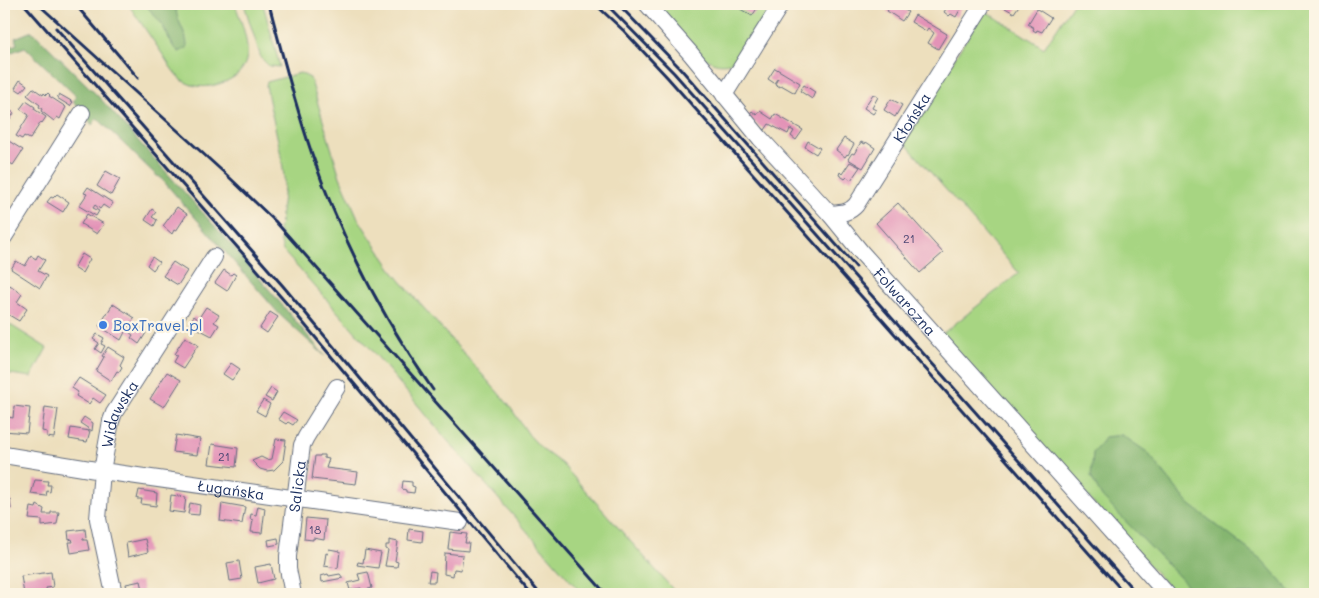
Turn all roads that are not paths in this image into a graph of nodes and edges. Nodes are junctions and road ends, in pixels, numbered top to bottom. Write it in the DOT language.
graph roads {
  1 [pos="647,4"];
  2 [pos="781,4"];
  3 [pos="983,4"];
  4 [pos="724,95"];
  5 [pos="82,113"];
  6 [pos="830,214"];
  7 [pos="4,237"];
  8 [pos="214,256"];
  9 [pos="337,387"];
  10 [pos="4,454"];
  11 [pos="102,470"];
  12 [pos="296,498"];
  13 [pos="460,522"];
  14 [pos="114,594"];
  15 [pos="293,594"];
  16 [pos="1167,594"];
  1 -- 4 [label="street, Folwarczna"];
  2 -- 4 [label="street"];
  3 -- 6 [label="street, Kłońska"];
  4 -- 6 [label="street, Folwarczna"];
  5 -- 7 [label="street"];
  6 -- 16 [label="street, Folwarczna"];
  8 -- 11 [label="street, Widawska"];
  9 -- 12 [label="street, Salicka"];
  10 -- 11 [label="street, Ługańska"];
  11 -- 12 [label="street, Ługańska"];
  11 -- 14 [label="street, Widawska"];
  12 -- 13 [label="street, Ługańska"];
  12 -- 15 [label="street, Salicka"];
}
